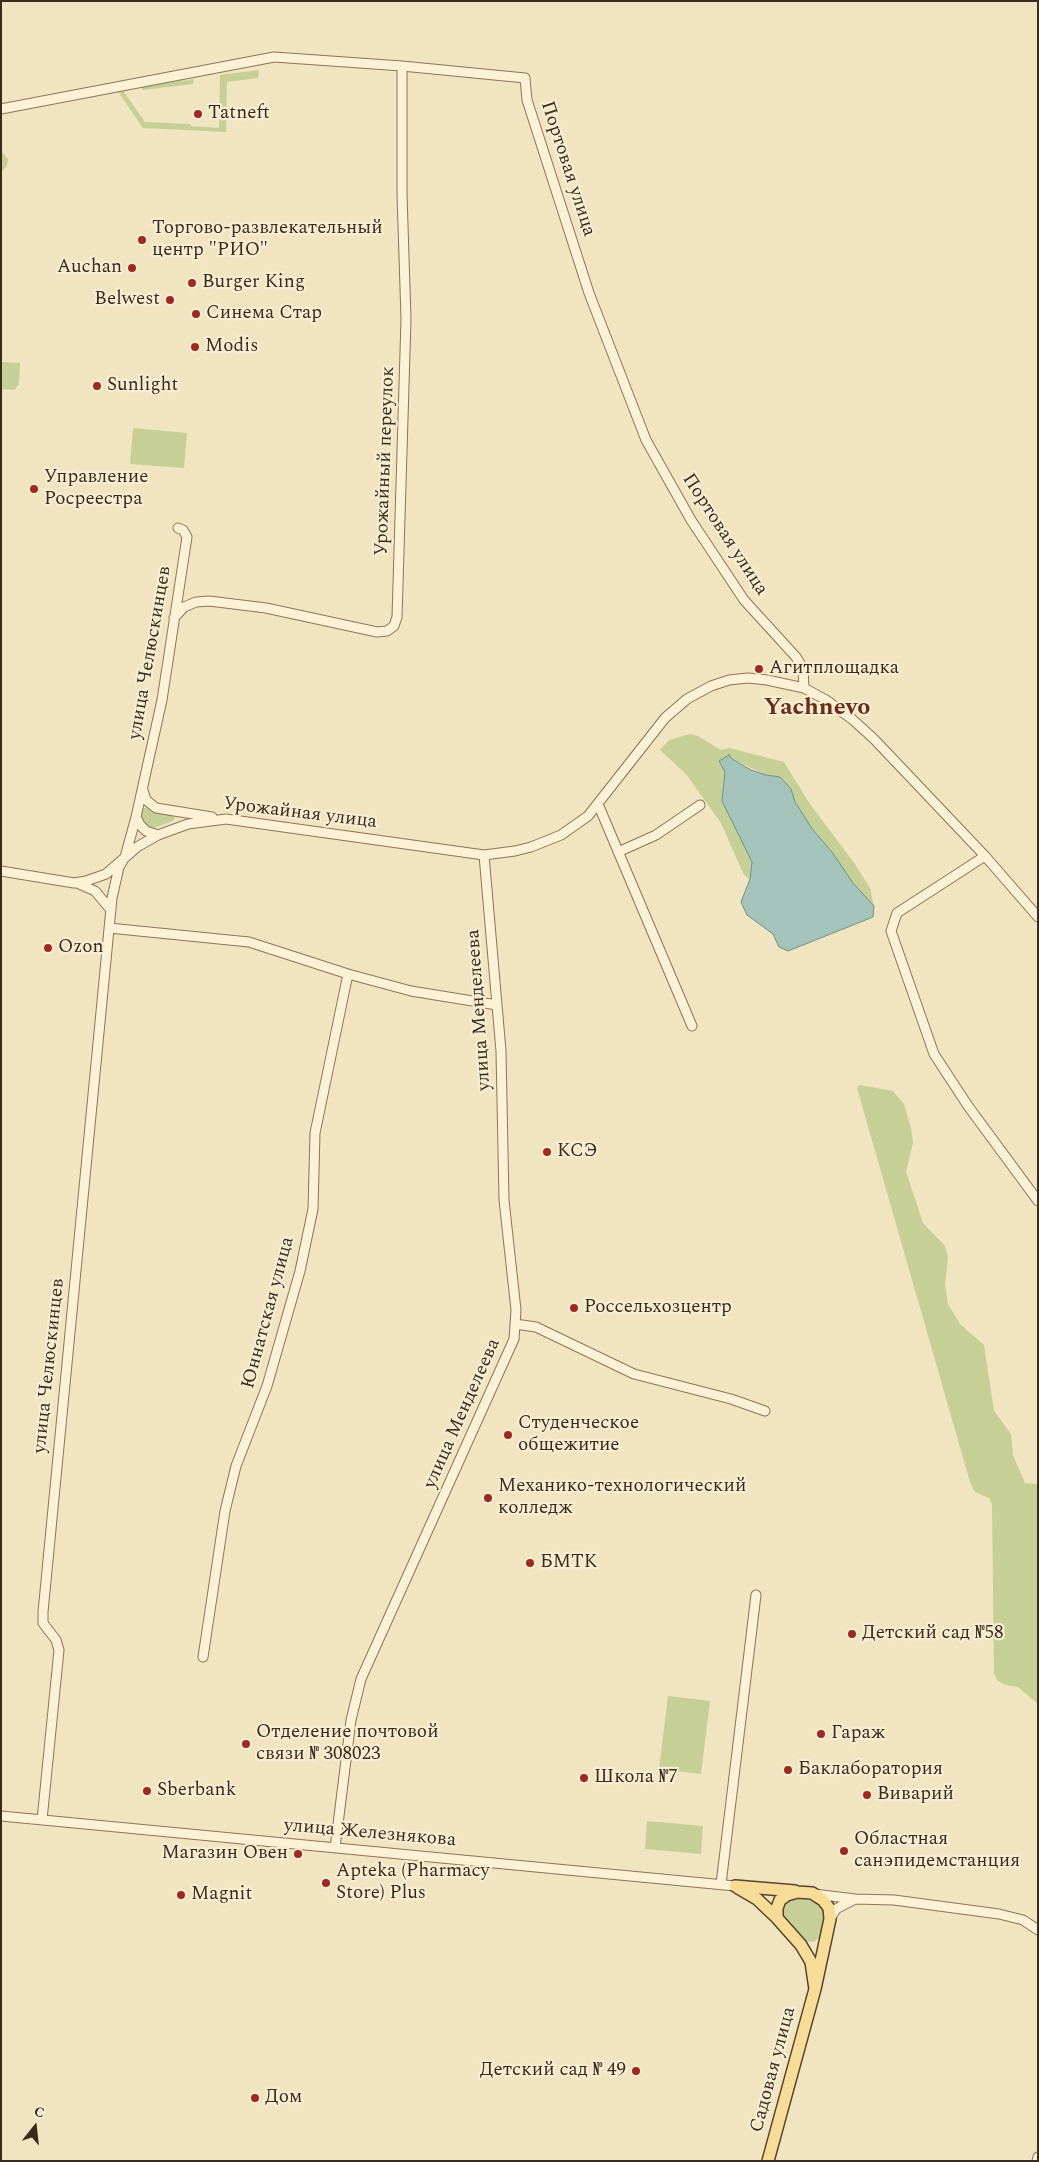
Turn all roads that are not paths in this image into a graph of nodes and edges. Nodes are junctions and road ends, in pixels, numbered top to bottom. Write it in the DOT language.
graph roads {
  1 [pos="402,66"];
  2 [pos="1,109"];
  3 [pos="178,528"];
  4 [pos="174,618"];
  5 [pos="804,688"];
  6 [pos="143,787"];
  7 [pos="598,804"];
  8 [pos="700,805"];
  9 [pos="136,817"];
  10 [pos="226,819"];
  11 [pos="158,834"];
  12 [pos="618,852"];
  13 [pos="484,855"];
  14 [pos="985,856"];
  15 [pos="125,857"];
  16 [pos="1,871"];
  17 [pos="97,878"];
  18 [pos="74,883"];
  19 [pos="112,898"];
  20 [pos="111,910"];
  21 [pos="1038,917"];
  22 [pos="109,928"];
  23 [pos="348,974"];
  24 [pos="497,1005"];
  25 [pos="692,1026"];
  26 [pos="1038,1201"];
  27 [pos="515,1324"];
  28 [pos="765,1411"];
  29 [pos="756,1595"];
  30 [pos="203,1657"];
  31 [pos="1,1816"];
  32 [pos="42,1820"];
  33 [pos="335,1848"];
  34 [pos="721,1884"];
  35 [pos="734,1886"];
  36 [pos="797,1892"];
  37 [pos="812,1893"];
  38 [pos="855,1899"];
  39 [pos="777,1918"];
  40 [pos="830,1919"];
  41 [pos="1038,1930"];
  42 [pos="827,1937"];
  43 [pos="801,1944"];
  44 [pos="814,1989"];
  45 [pos="768,2161"];
  1 -- 2 [label="street"];
  1 -- 4 [label="street, Урожайный переулок"];
  1 -- 5 [label="street, Портовая улица"];
  3 -- 4 [label="street, улица Челюскинцев"];
  4 -- 6 [label="street, улица Челюскинцев"];
  5 -- 7 [label="street, Урожайная улица"];
  5 -- 14 [label="street"];
  6 -- 9 [label="street, улица Челюскинцев"];
  6 -- 10 [label="street"];
  7 -- 12 [label="street"];
  7 -- 13 [label="street, Урожайная улица"];
  8 -- 12 [label="street"];
  9 -- 11 [label="street"];
  9 -- 15 [label="street, улица Челюскинцев"];
  10 -- 11 [label="street, Урожайная улица"];
  10 -- 13 [label="street, Урожайная улица"];
  11 -- 15 [label="street, Урожайная улица"];
  12 -- 25 [label="street"];
  13 -- 24 [label="street, улица Менделеева"];
  14 -- 21 [label="street"];
  14 -- 26 [label="street"];
  15 -- 17 [label="street, Урожайная улица"];
  15 -- 19 [label="street, улица Челюскинцев"];
  16 -- 18 [label="street, Урожайная улица"];
  17 -- 18 [label="street, Урожайная улица"];
  17 -- 19 [label="street"];
  18 -- 20 [label="street"];
  19 -- 20 [label="street, улица Челюскинцев"];
  20 -- 22 [label="street, улица Челюскинцев"];
  22 -- 23 [label="street"];
  22 -- 32 [label="street, улица Челюскинцев"];
  23 -- 24 [label="street"];
  23 -- 30 [label="street, Юннатская улица"];
  24 -- 27 [label="street, улица Менделеева"];
  27 -- 28 [label="street"];
  27 -- 33 [label="street, улица Менделеева"];
  29 -- 34 [label="street"];
  31 -- 32 [label="street, улица Железнякова"];
  32 -- 33 [label="street, улица Железнякова"];
  33 -- 34 [label="street, улица Железнякова"];
  34 -- 35 [label="street, улица Железнякова"];
  35 -- 36 [label="main road, улица Железнякова"];
  35 -- 39 [label="main road, улица Железнякова"];
  36 -- 37 [label="main road"];
  36 -- 39 [label="main road"];
  37 -- 38 [label="street"];
  37 -- 40 [label="main road"];
  38 -- 40 [label="street"];
  38 -- 41 [label="street"];
  39 -- 43 [label="main road"];
  40 -- 42 [label="main road"];
  42 -- 43 [label="main road"];
  42 -- 44 [label="main road, Садовая улица"];
  43 -- 44 [label="main road"];
  44 -- 45 [label="main road, Садовая улица"];
}
